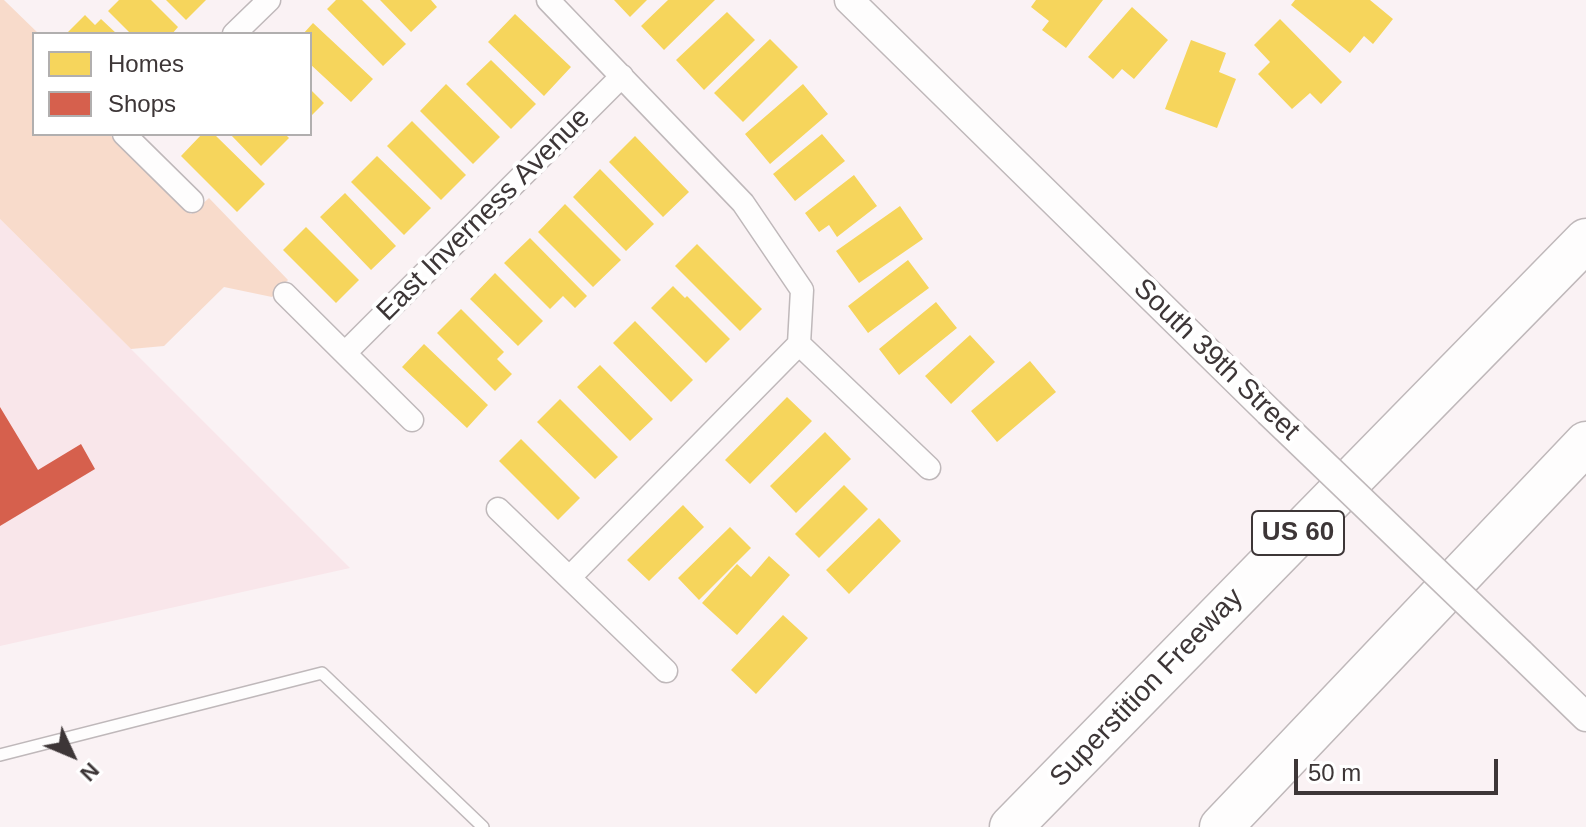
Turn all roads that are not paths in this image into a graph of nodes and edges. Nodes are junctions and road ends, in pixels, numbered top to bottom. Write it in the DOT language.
graph roads {
  1 [pos="269,0"];
  2 [pos="548,0"];
  3 [pos="849,0"];
  4 [pos="236,32"];
  5 [pos="622,76"];
  6 [pos="129,136"];
  7 [pos="192,201"];
  8 [pos="1586,240"];
  9 [pos="285,294"];
  10 [pos="799,344"];
  11 [pos="345,353"];
  12 [pos="412,420"];
  13 [pos="1586,443"];
  14 [pos="929,468"];
  15 [pos="1586,471"];
  16 [pos="498,509"];
  17 [pos="570,577"];
  18 [pos="1405,633"];
  19 [pos="666,671"];
  20 [pos="1586,717"];
  21 [pos="0,755"];
  22 [pos="483,827"];
  23 [pos="1011,827"];
  24 [pos="1221,827"];
  1 -- 4 [label="street"];
  2 -- 5 [label="street"];
  3 -- 20 [label="street, South 39th Street, bridge"];
  5 -- 10 [label="street"];
  5 -- 11 [label="street, East Inverness Avenue"];
  6 -- 7 [label="street"];
  8 -- 23 [label="highway, Superstition Freeway / US 60"];
  9 -- 11 [label="street"];
  10 -- 14 [label="street"];
  10 -- 17 [label="street"];
  11 -- 12 [label="street"];
  13 -- 18 [label="highway"];
  15 -- 18 [label="highway"];
  16 -- 17 [label="street"];
  17 -- 19 [label="street"];
  18 -- 24 [label="highway"];
  21 -- 22 [label="lane"];
}
